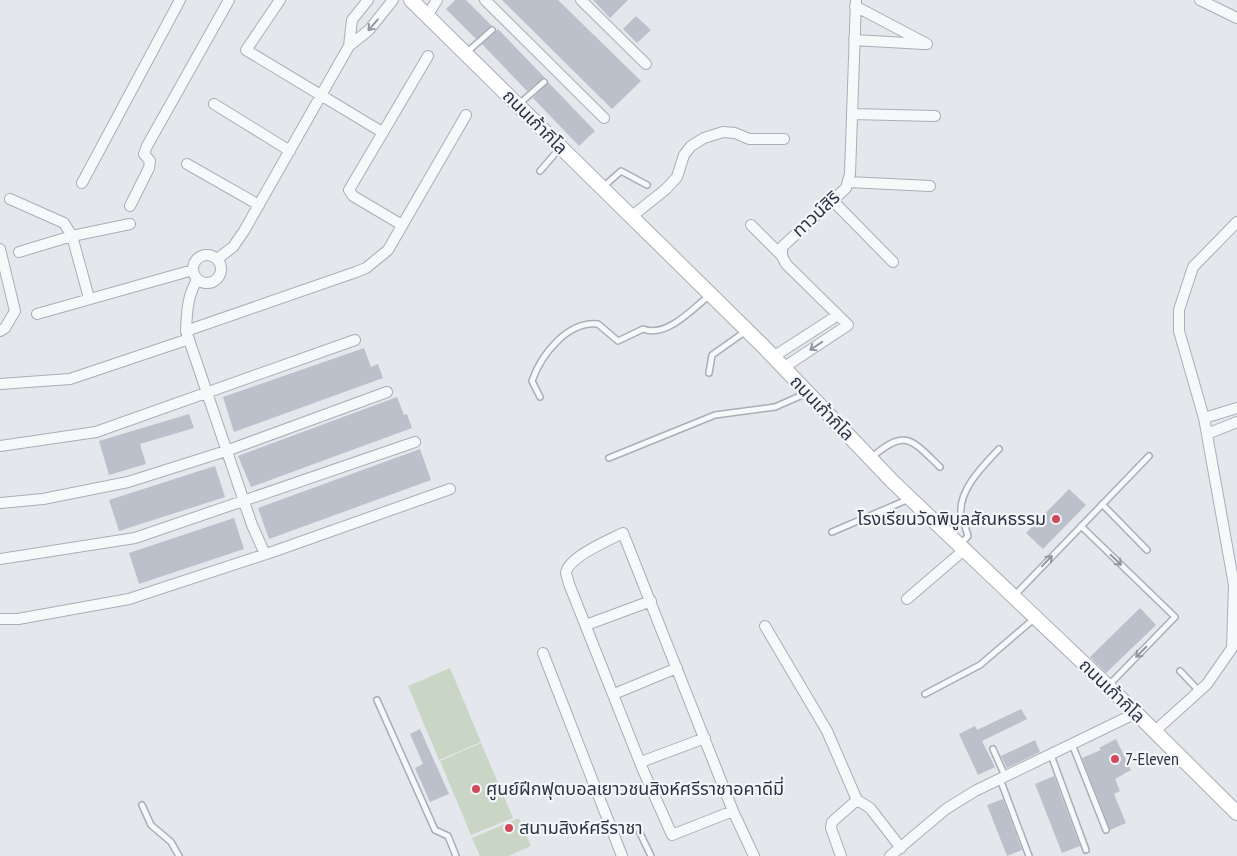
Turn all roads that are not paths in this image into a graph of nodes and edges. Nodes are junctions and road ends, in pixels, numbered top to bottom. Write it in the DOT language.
graph roads {
  1 [pos="180,0"];
  2 [pos="229,0"];
  3 [pos="280,0"];
  4 [pos="368,0"];
  5 [pos="393,0"];
  6 [pos="437,0"];
  7 [pos="485,0"];
  8 [pos="580,0"];
  9 [pos="1200,0"];
  10 [pos="416,2"];
  11 [pos="856,3"];
  12 [pos="427,16"];
  13 [pos="1237,18"];
  14 [pos="492,30"];
  15 [pos="854,40"];
  16 [pos="349,46"];
  17 [pos="466,53"];
  18 [pos="428,56"];
  19 [pos="646,64"];
  20 [pos="544,82"];
  21 [pos="323,94"];
  22 [pos="214,104"];
  23 [pos="518,105"];
  24 [pos="852,114"];
  25 [pos="466,115"];
  26 [pos="935,116"];
  27 [pos="604,118"];
  28 [pos="382,132"];
  29 [pos="784,139"];
  30 [pos="561,147"];
  31 [pos="290,151"];
  32 [pos="187,164"];
  33 [pos="540,171"];
  34 [pos="848,182"];
  35 [pos="82,183"];
  36 [pos="647,185"];
  37 [pos="930,186"];
  38 [pos="602,188"];
  39 [pos="10,199"];
  40 [pos="832,200"];
  41 [pos="259,205"];
  42 [pos="130,206"];
  43 [pos="631,217"];
  44 [pos="1237,222"];
  45 [pos="130,224"];
  46 [pos="751,224"];
  47 [pos="402,225"];
  48 [pos="72,236"];
  49 [pos="0,249"];
  50 [pos="18,252"];
  51 [pos="782,256"];
  52 [pos="216,259"];
  53 [pos="893,262"];
  54 [pos="195,275"];
  55 [pos="4,282"];
  56 [pos="710,295"];
  57 [pos="89,298"];
  58 [pos="37,314"];
  59 [pos="838,315"];
  60 [pos="747,330"];
  61 [pos="0,331"];
  62 [pos="188,335"];
  63 [pos="355,340"];
  64 [pos="774,357"];
  65 [pos="784,368"];
  66 [pos="709,373"];
  67 [pos="0,384"];
  68 [pos="387,392"];
  69 [pos="207,393"];
  70 [pos="808,393"];
  71 [pos="540,397"];
  72 [pos="1237,408"];
  73 [pos="1204,418"];
  74 [pos="1237,422"];
  75 [pos="1207,434"];
  76 [pos="415,442"];
  77 [pos="0,446"];
  78 [pos="999,449"];
  79 [pos="226,451"];
  80 [pos="1149,456"];
  81 [pos="608,458"];
  82 [pos="870,459"];
  83 [pos="940,467"];
  84 [pos="450,489"];
  85 [pos="910,498"];
  86 [pos="244,501"];
  87 [pos="0,502"];
  88 [pos="1102,504"];
  89 [pos="1081,526"];
  90 [pos="832,532"];
  91 [pos="962,548"];
  92 [pos="1147,550"];
  93 [pos="265,554"];
  94 [pos="0,559"];
  95 [pos="1013,596"];
  96 [pos="907,599"];
  97 [pos="651,601"];
  98 [pos="1035,617"];
  99 [pos="0,619"];
  100 [pos="586,625"];
  101 [pos="765,626"];
  102 [pos="543,653"];
  103 [pos="677,668"];
  104 [pos="1180,671"];
  105 [pos="1108,686"];
  106 [pos="1199,691"];
  107 [pos="614,694"];
  108 [pos="925,694"];
  109 [pos="377,700"];
  110 [pos="1136,713"];
  111 [pos="1155,731"];
  112 [pos="705,738"];
  113 [pos="1072,744"];
  114 [pos="993,749"];
  115 [pos="1051,755"];
  116 [pos="641,762"];
  117 [pos="1003,778"];
  118 [pos="857,800"];
  119 [pos="142,805"];
  120 [pos="733,812"];
  121 [pos="1237,813"];
  122 [pos="1106,830"];
  123 [pos="640,833"];
  124 [pos="901,848"];
  125 [pos="1086,850"];
  126 [pos="751,853"];
  127 [pos="179,856"];
  128 [pos="456,856"];
  129 [pos="622,856"];
  130 [pos="651,856"];
  131 [pos="841,856"];
  132 [pos="890,856"];
  133 [pos="1029,856"];
  1 -- 35 [label="street"];
  2 -- 42 [label="street"];
  3 -- 21 [label="street"];
  4 -- 16 [label="street"];
  5 -- 16 [label="street, one-way"];
  6 -- 12 [label="street"];
  7 -- 27 [label="street"];
  8 -- 19 [label="street"];
  9 -- 13 [label="street"];
  10 -- 12 [label="main road, ถนนเก้ากิโล"];
  11 -- 15 [label="street, ทาวน์สิริ"];
  11 -- 15 [label="street"];
  12 -- 17 [label="main road, ถนนเก้ากิโล"];
  14 -- 17 [label="lane"];
  15 -- 24 [label="street, ทาวน์สิริ"];
  16 -- 21 [label="street"];
  17 -- 23 [label="main road, ถนนเก้ากิโล"];
  18 -- 28 [label="street"];
  20 -- 23 [label="lane"];
  21 -- 28 [label="street"];
  21 -- 31 [label="street"];
  22 -- 31 [label="street"];
  23 -- 30 [label="main road, ถนนเก้ากิโล"];
  24 -- 26 [label="street"];
  24 -- 34 [label="street, ทาวน์สิริ"];
  25 -- 47 [label="street"];
  28 -- 47 [label="street"];
  29 -- 43 [label="street"];
  30 -- 33 [label="lane"];
  30 -- 38 [label="main road, ถนนเก้ากิโล"];
  31 -- 41 [label="street"];
  32 -- 41 [label="street"];
  34 -- 37 [label="street"];
  34 -- 40 [label="street, ทาวน์สิริ"];
  36 -- 38 [label="lane"];
  38 -- 43 [label="main road, ถนนเก้ากิโล"];
  39 -- 48 [label="street"];
  40 -- 51 [label="street, ทาวน์สิริ"];
  40 -- 53 [label="street"];
  41 -- 52 [label="street"];
  43 -- 56 [label="main road, ถนนเก้ากิโล"];
  44 -- 73 [label="street"];
  45 -- 48 [label="street"];
  46 -- 51 [label="street"];
  47 -- 62 [label="street"];
  48 -- 50 [label="street"];
  48 -- 57 [label="street"];
  49 -- 55 [label="street"];
  51 -- 59 [label="street, ทาวน์สิริ"];
  52 -- 54 [label="street"];
  52 -- 54 [label="street"];
  54 -- 57 [label="street"];
  54 -- 62 [label="street"];
  55 -- 61 [label="street"];
  56 -- 60 [label="main road, ถนนเก้ากิโล"];
  56 -- 71 [label="lane"];
  57 -- 58 [label="street"];
  59 -- 64 [label="street"];
  59 -- 65 [label="street, ทาวน์สิริ, one-way"];
  60 -- 64 [label="main road, ถนนเก้ากิโล"];
  60 -- 66 [label="lane"];
  62 -- 67 [label="street"];
  62 -- 69 [label="street"];
  63 -- 69 [label="street"];
  64 -- 65 [label="main road, ถนนเก้ากิโล"];
  65 -- 70 [label="main road, ถนนเก้ากิโล"];
  68 -- 79 [label="street"];
  69 -- 77 [label="street"];
  69 -- 79 [label="street"];
  70 -- 81 [label="lane"];
  70 -- 82 [label="main road, ถนนเก้ากิโล"];
  72 -- 73 [label="street"];
  73 -- 75 [label="street"];
  74 -- 75 [label="street"];
  75 -- 106 [label="street"];
  76 -- 86 [label="street"];
  78 -- 91 [label="lane"];
  79 -- 86 [label="street"];
  79 -- 87 [label="street"];
  80 -- 88 [label="lane"];
  82 -- 83 [label="lane"];
  82 -- 85 [label="main road, ถนนเก้ากิโล"];
  84 -- 93 [label="street"];
  85 -- 90 [label="lane"];
  85 -- 91 [label="main road, ถนนเก้ากิโล"];
  86 -- 93 [label="street"];
  86 -- 94 [label="street"];
  88 -- 89 [label="lane"];
  88 -- 92 [label="lane"];
  95 -- 89 [label="lane, one-way"];
  89 -- 105 [label="lane, one-way"];
  91 -- 95 [label="main road, ถนนเก้ากิโล"];
  91 -- 96 [label="street"];
  93 -- 99 [label="street"];
  95 -- 98 [label="main road, ถนนเก้ากิโล"];
  97 -- 100 [label="street"];
  97 -- 100 [label="street"];
  97 -- 103 [label="street"];
  98 -- 105 [label="main road, ถนนเก้ากิโล"];
  98 -- 108 [label="lane"];
  100 -- 107 [label="street"];
  101 -- 118 [label="street"];
  102 -- 129 [label="street"];
  103 -- 107 [label="street"];
  103 -- 112 [label="street"];
  104 -- 106 [label="lane"];
  105 -- 110 [label="main road, ถนนเก้ากิโล"];
  106 -- 111 [label="street"];
  107 -- 116 [label="street"];
  109 -- 128 [label="lane"];
  110 -- 111 [label="main road, ถนนเก้ากิโล"];
  110 -- 113 [label="street"];
  111 -- 121 [label="main road, ถนนเก้ากิโล"];
  112 -- 116 [label="street"];
  112 -- 120 [label="street"];
  113 -- 115 [label="street"];
  113 -- 122 [label="lane"];
  114 -- 117 [label="lane"];
  115 -- 117 [label="street"];
  115 -- 125 [label="lane"];
  116 -- 120 [label="street"];
  117 -- 124 [label="street"];
  117 -- 133 [label="lane"];
  118 -- 124 [label="street"];
  118 -- 131 [label="street"];
  119 -- 127 [label="lane"];
  120 -- 126 [label="street"];
  123 -- 130 [label="lane"];
  124 -- 132 [label="street"];
}
